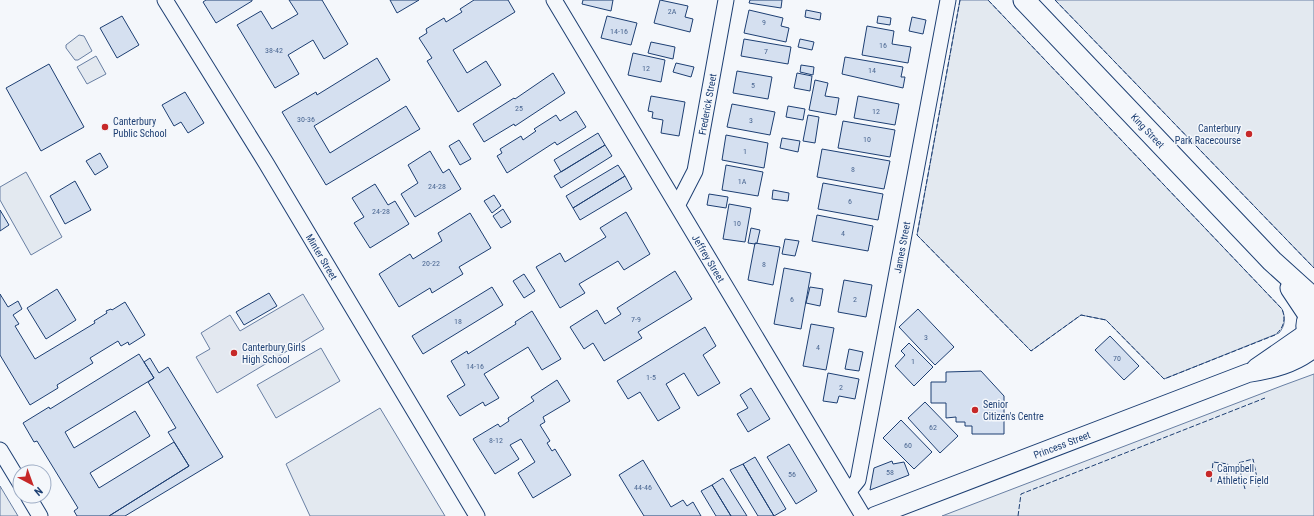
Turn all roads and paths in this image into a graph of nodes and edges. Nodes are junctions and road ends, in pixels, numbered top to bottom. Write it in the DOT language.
graph roads {
  1 [pos="164,0"];
  2 [pos="554,0"];
  3 [pos="726,0"];
  4 [pos="948,0"];
  5 [pos="1024,0"];
  6 [pos="678,204"];
  7 [pos="1312,324"];
  8 [pos="0,450"];
  9 [pos="12,470"];
  10 [pos="849,491"];
  11 [pos="33,504"];
  12 [pos="40,516"];
  13 [pos="477,516"];
  14 [pos="863,516"];
  15 [pos="875,516"];
  1 -- 13 [label="street, Minter Street"];
  2 -- 6 [label="street, Jeffrey Street"];
  3 -- 6 [label="street, Frederick Street"];
  4 -- 10 [label="street, James Street"];
  5 -- 7 [label="main road, King Street"];
  6 -- 10 [label="street, Jeffrey Street"];
  7 -- 15 [label="street, Princess Street"];
  8 -- 9 [label="street"];
  10 -- 14 [label="street, Jeffrey Street"];
  11 -- 12 [label="street"];
}
